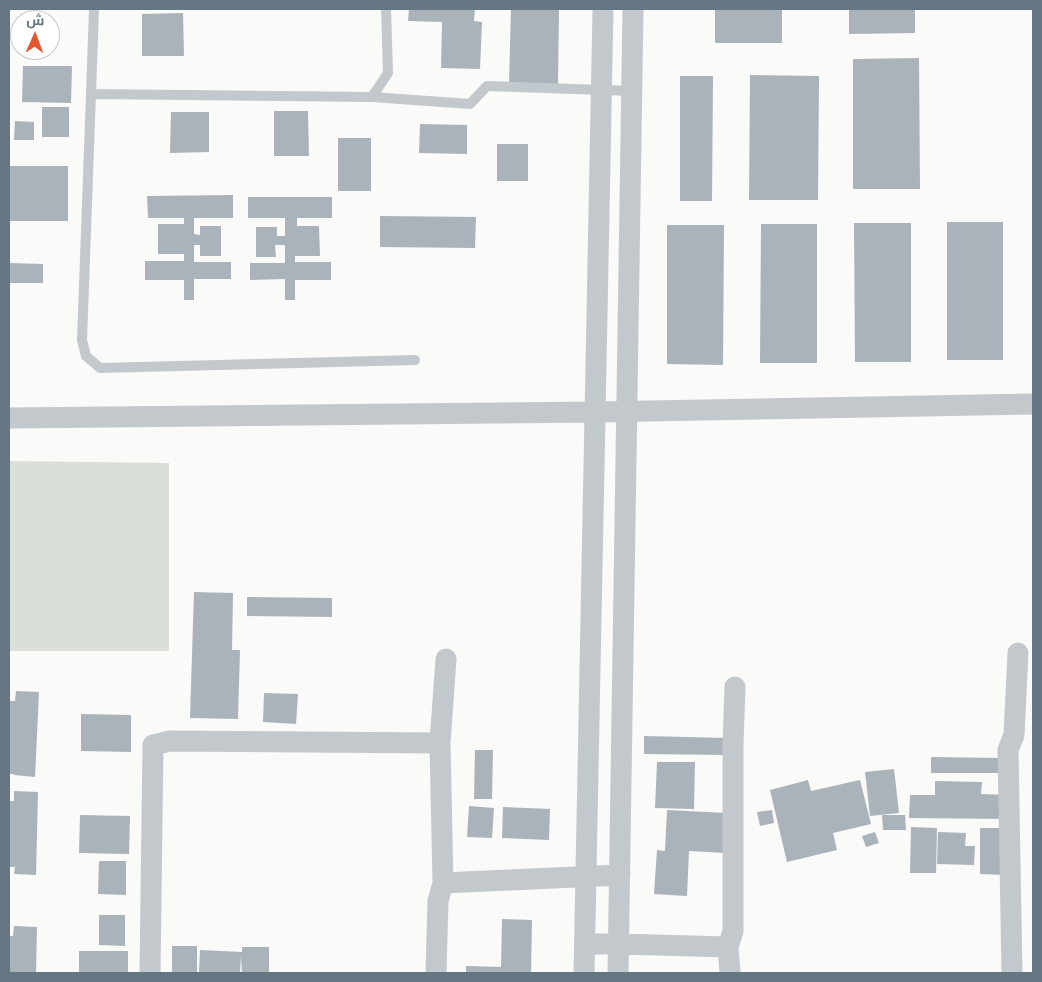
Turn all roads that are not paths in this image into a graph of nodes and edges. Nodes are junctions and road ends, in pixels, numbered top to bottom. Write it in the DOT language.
graph roads {
  1 [pos="94,9"];
  2 [pos="386,9"];
  3 [pos="603,9"];
  4 [pos="633,9"];
  5 [pos="601,90"];
  6 [pos="632,92"];
  7 [pos="91,94"];
  8 [pos="372,97"];
  9 [pos="415,360"];
  10 [pos="1033,404"];
  11 [pos="595,412"];
  12 [pos="627,412"];
  13 [pos="9,418"];
  14 [pos="1018,653"];
  15 [pos="446,659"];
  16 [pos="735,687"];
  17 [pos="440,744"];
  18 [pos="620,875"];
  19 [pos="586,878"];
  20 [pos="443,883"];
  21 [pos="585,944"];
  22 [pos="619,944"];
  23 [pos="728,947"];
  24 [pos="150,973"];
  25 [pos="436,973"];
  26 [pos="584,973"];
  27 [pos="618,973"];
  28 [pos="730,973"];
  29 [pos="1012,973"];
  1 -- 7 [label="lane"];
  2 -- 8 [label="lane"];
  3 -- 5 [label="street"];
  4 -- 6 [label="street"];
  5 -- 6 [label="lane"];
  5 -- 8 [label="lane"];
  5 -- 11 [label="street"];
  6 -- 12 [label="street"];
  7 -- 8 [label="lane"];
  7 -- 9 [label="lane"];
  10 -- 12 [label="street"];
  11 -- 12 [label="street"];
  11 -- 13 [label="street"];
  11 -- 19 [label="street"];
  12 -- 18 [label="street"];
  14 -- 29 [label="street"];
  15 -- 17 [label="street"];
  16 -- 23 [label="street"];
  17 -- 20 [label="street"];
  17 -- 24 [label="street"];
  18 -- 19 [label="street"];
  18 -- 22 [label="street"];
  19 -- 20 [label="street"];
  19 -- 21 [label="street"];
  20 -- 25 [label="street"];
  21 -- 22 [label="street"];
  21 -- 26 [label="street"];
  22 -- 23 [label="street"];
  22 -- 27 [label="street"];
  23 -- 28 [label="street"];
}
